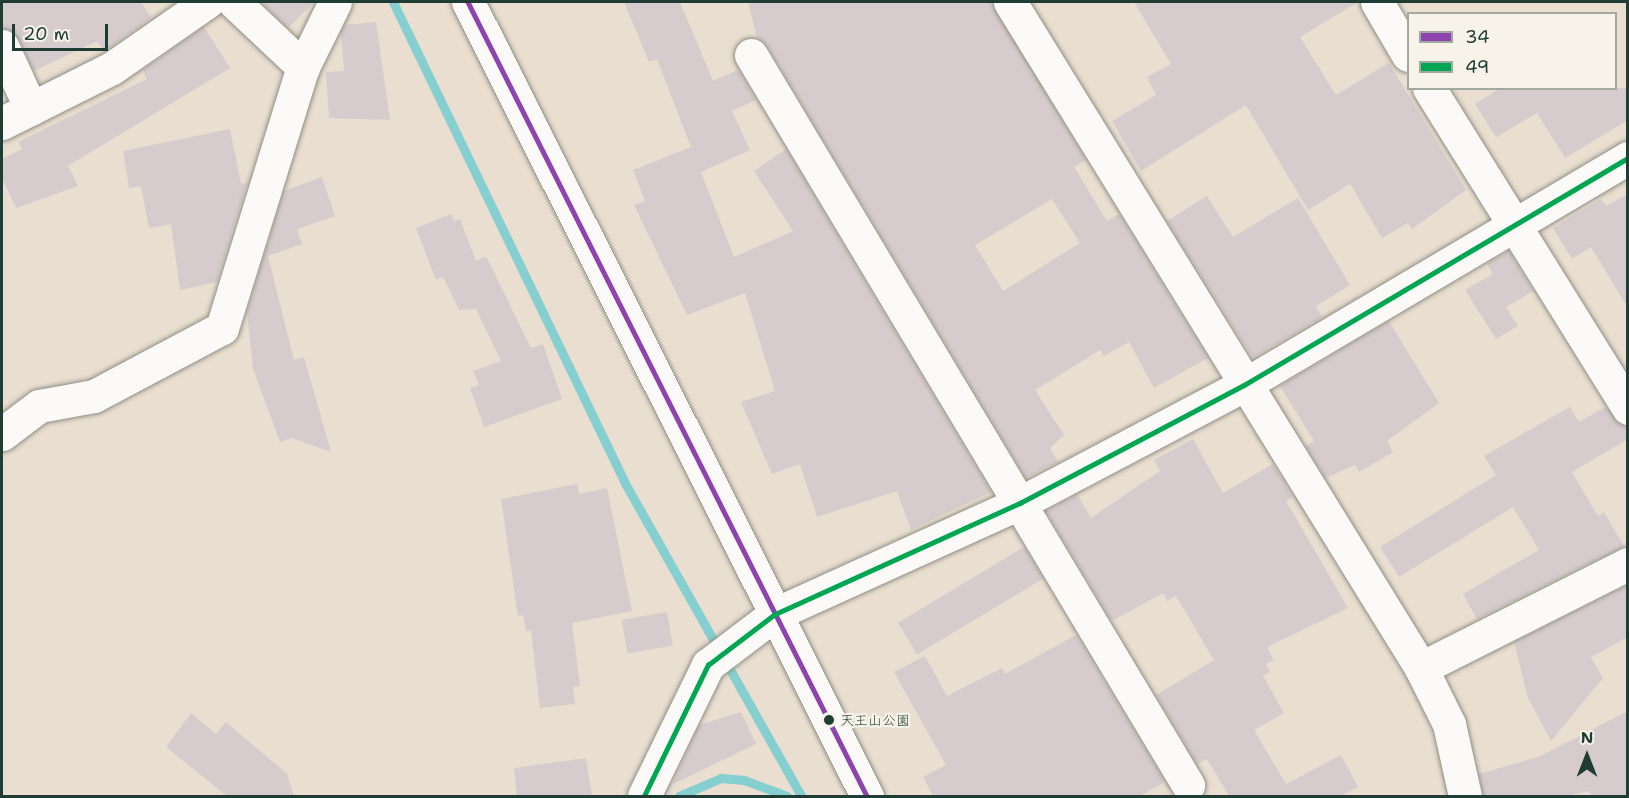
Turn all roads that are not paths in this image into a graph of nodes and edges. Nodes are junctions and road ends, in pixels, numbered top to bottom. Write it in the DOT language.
graph roads {
  1 [pos="207,2"];
  2 [pos="234,2"];
  3 [pos="335,2"];
  4 [pos="468,2"];
  5 [pos="1010,2"];
  6 [pos="1377,2"];
  7 [pos="2,46"];
  8 [pos="1407,53"];
  9 [pos="751,55"];
  10 [pos="303,67"];
  11 [pos="1430,90"];
  12 [pos="31,109"];
  13 [pos="2,123"];
  14 [pos="1628,158"];
  15 [pos="1512,228"];
  16 [pos="1244,386"];
  17 [pos="1628,408"];
  18 [pos="2,434"];
  19 [pos="1020,503"];
  20 [pos="1628,564"];
  21 [pos="775,614"];
  22 [pos="1421,668"];
  23 [pos="1188,785"];
  24 [pos="644,796"];
  25 [pos="867,796"];
  26 [pos="1465,796"];
  1 -- 12 [label="street"];
  2 -- 10 [label="street"];
  3 -- 10 [label="street"];
  4 -- 21 [label="street"];
  5 -- 16 [label="street"];
  6 -- 8 [label="street"];
  7 -- 12 [label="street"];
  9 -- 19 [label="street"];
  10 -- 18 [label="street"];
  11 -- 15 [label="street"];
  12 -- 13 [label="street"];
  14 -- 15 [label="street"];
  15 -- 16 [label="street"];
  15 -- 17 [label="street"];
  16 -- 19 [label="street"];
  16 -- 22 [label="street"];
  19 -- 21 [label="street"];
  19 -- 23 [label="street"];
  20 -- 22 [label="street"];
  21 -- 24 [label="street"];
  21 -- 25 [label="street"];
  22 -- 26 [label="street"];
}
